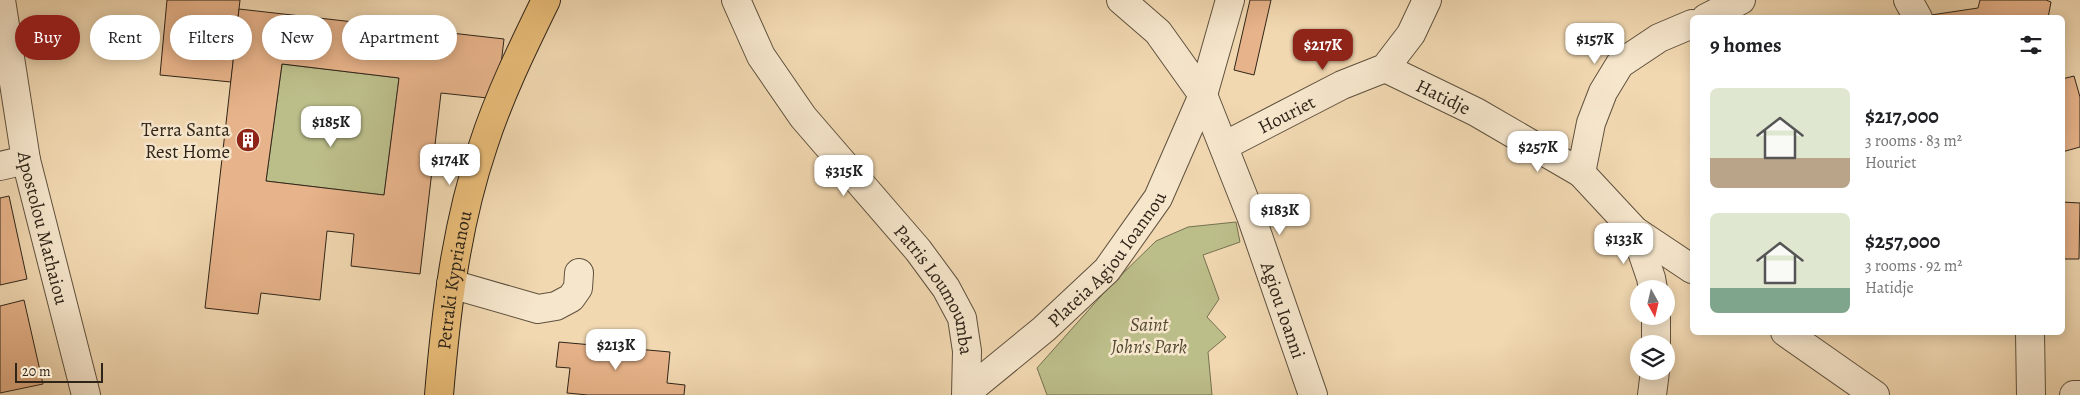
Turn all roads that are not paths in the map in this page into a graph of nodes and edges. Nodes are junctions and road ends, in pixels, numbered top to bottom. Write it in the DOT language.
graph roads {
  1 [pos="1,0"];
  2 [pos="546,0"];
  3 [pos="736,0"];
  4 [pos="1121,0"];
  5 [pos="1230,0"];
  6 [pos="1427,0"];
  7 [pos="1741,0"];
  8 [pos="1908,0"];
  9 [pos="1712,15"];
  10 [pos="1916,15"];
  11 [pos="1690,25"];
  12 [pos="1385,68"];
  13 [pos="1203,95"];
  14 [pos="1224,146"];
  15 [pos="26,160"];
  16 [pos="0,166"];
  17 [pos="1581,172"];
  18 [pos="1635,231"];
  19 [pos="1690,268"];
  20 [pos="579,273"];
  21 [pos="1652,280"];
  22 [pos="451,284"];
  23 [pos="1789,335"];
  24 [pos="2030,335"];
  25 [pos="1654,380"];
  26 [pos="969,394"];
  27 [pos="86,395"];
  28 [pos="439,395"];
  29 [pos="1313,395"];
  30 [pos="1652,395"];
  31 [pos="1874,395"];
  32 [pos="2031,395"];
  33 [pos="2074,395"];
  34 [pos="2080,395"];
  1 -- 15 [label="street, Apostolou Mathaiou"];
  2 -- 22 [label="main road, Petraki Kyprianou"];
  3 -- 26 [label="street, Patris Loumoumba"];
  4 -- 13 [label="street, Agiou Ioanni"];
  5 -- 13 [label="street"];
  6 -- 12 [label="street"];
  7 -- 9 [label="street"];
  8 -- 10 [label="street"];
  11 -- 17 [label="street"];
  12 -- 14 [label="street, Houriet"];
  12 -- 17 [label="street, Hatidje"];
  13 -- 14 [label="street, Agiou Ioanni"];
  13 -- 26 [label="street, Plateia Agiou Ioannou"];
  14 -- 29 [label="street, Agiou Ioanni"];
  15 -- 16 [label="street"];
  15 -- 27 [label="street, Apostolou Mathaiou"];
  17 -- 18 [label="street, Hatidje"];
  18 -- 19 [label="street, Hatidje"];
  18 -- 21 [label="street"];
  20 -- 22 [label="street"];
  22 -- 28 [label="main road, Petraki Kyprianou"];
  23 -- 31 [label="street"];
  24 -- 32 [label="street"];
  25 -- 30 [label="street"];
  33 -- 34 [label="street"];
}
